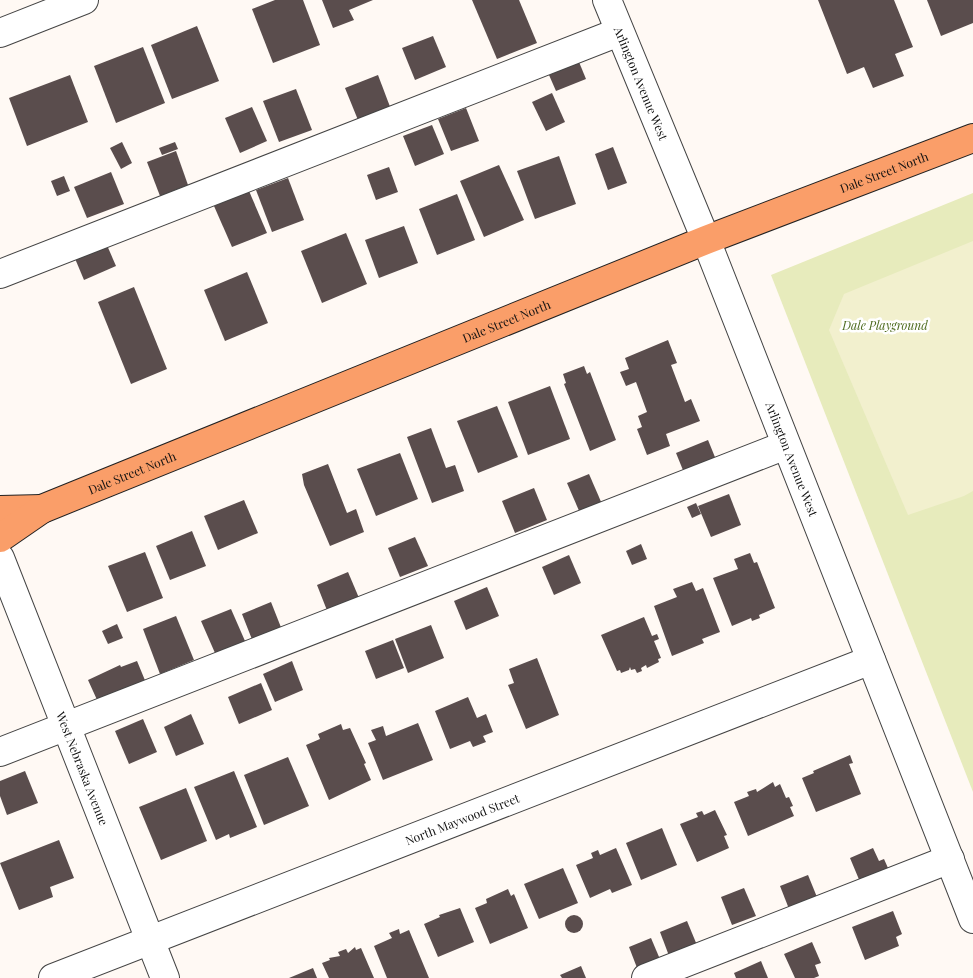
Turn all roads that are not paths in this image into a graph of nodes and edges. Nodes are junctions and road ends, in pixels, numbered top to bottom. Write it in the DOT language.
graph roads {
  1 [pos="84,0"];
  2 [pos="607,0"];
  3 [pos="619,32"];
  4 [pos="0,33"];
  5 [pos="973,138"];
  6 [pos="706,240"];
  7 [pos="0,274"];
  8 [pos="786,445"];
  9 [pos="42,509"];
  10 [pos="0,510"];
  11 [pos="0,538"];
  12 [pos="0,558"];
  13 [pos="871,660"];
  14 [pos="66,726"];
  15 [pos="0,752"];
  16 [pos="950,859"];
  17 [pos="973,919"];
  18 [pos="150,941"];
  19 [pos="53,978"];
  20 [pos="165,978"];
  21 [pos="646,978"];
  1 -- 4 [label="street"];
  2 -- 3 [label="street, Arlington Avenue West"];
  3 -- 6 [label="street, Arlington Avenue West"];
  3 -- 7 [label="street"];
  5 -- 6 [label="main road, Dale Street North"];
  6 -- 8 [label="street, Arlington Avenue West"];
  6 -- 9 [label="main road, Dale Street North"];
  8 -- 13 [label="street, Arlington Avenue West"];
  8 -- 14 [label="street"];
  9 -- 10 [label="main road, Dale Street North"];
  9 -- 11 [label="main road, Dale Street North"];
  12 -- 14 [label="street, West Nebraska Avenue"];
  13 -- 16 [label="street, Arlington Avenue West"];
  13 -- 18 [label="street, North Maywood Street"];
  14 -- 15 [label="street"];
  14 -- 18 [label="street, West Nebraska Avenue"];
  16 -- 17 [label="street, Arlington Avenue West"];
  16 -- 21 [label="street"];
  18 -- 19 [label="street, North Maywood Street"];
  18 -- 20 [label="street, West Nebraska Avenue"];
}
